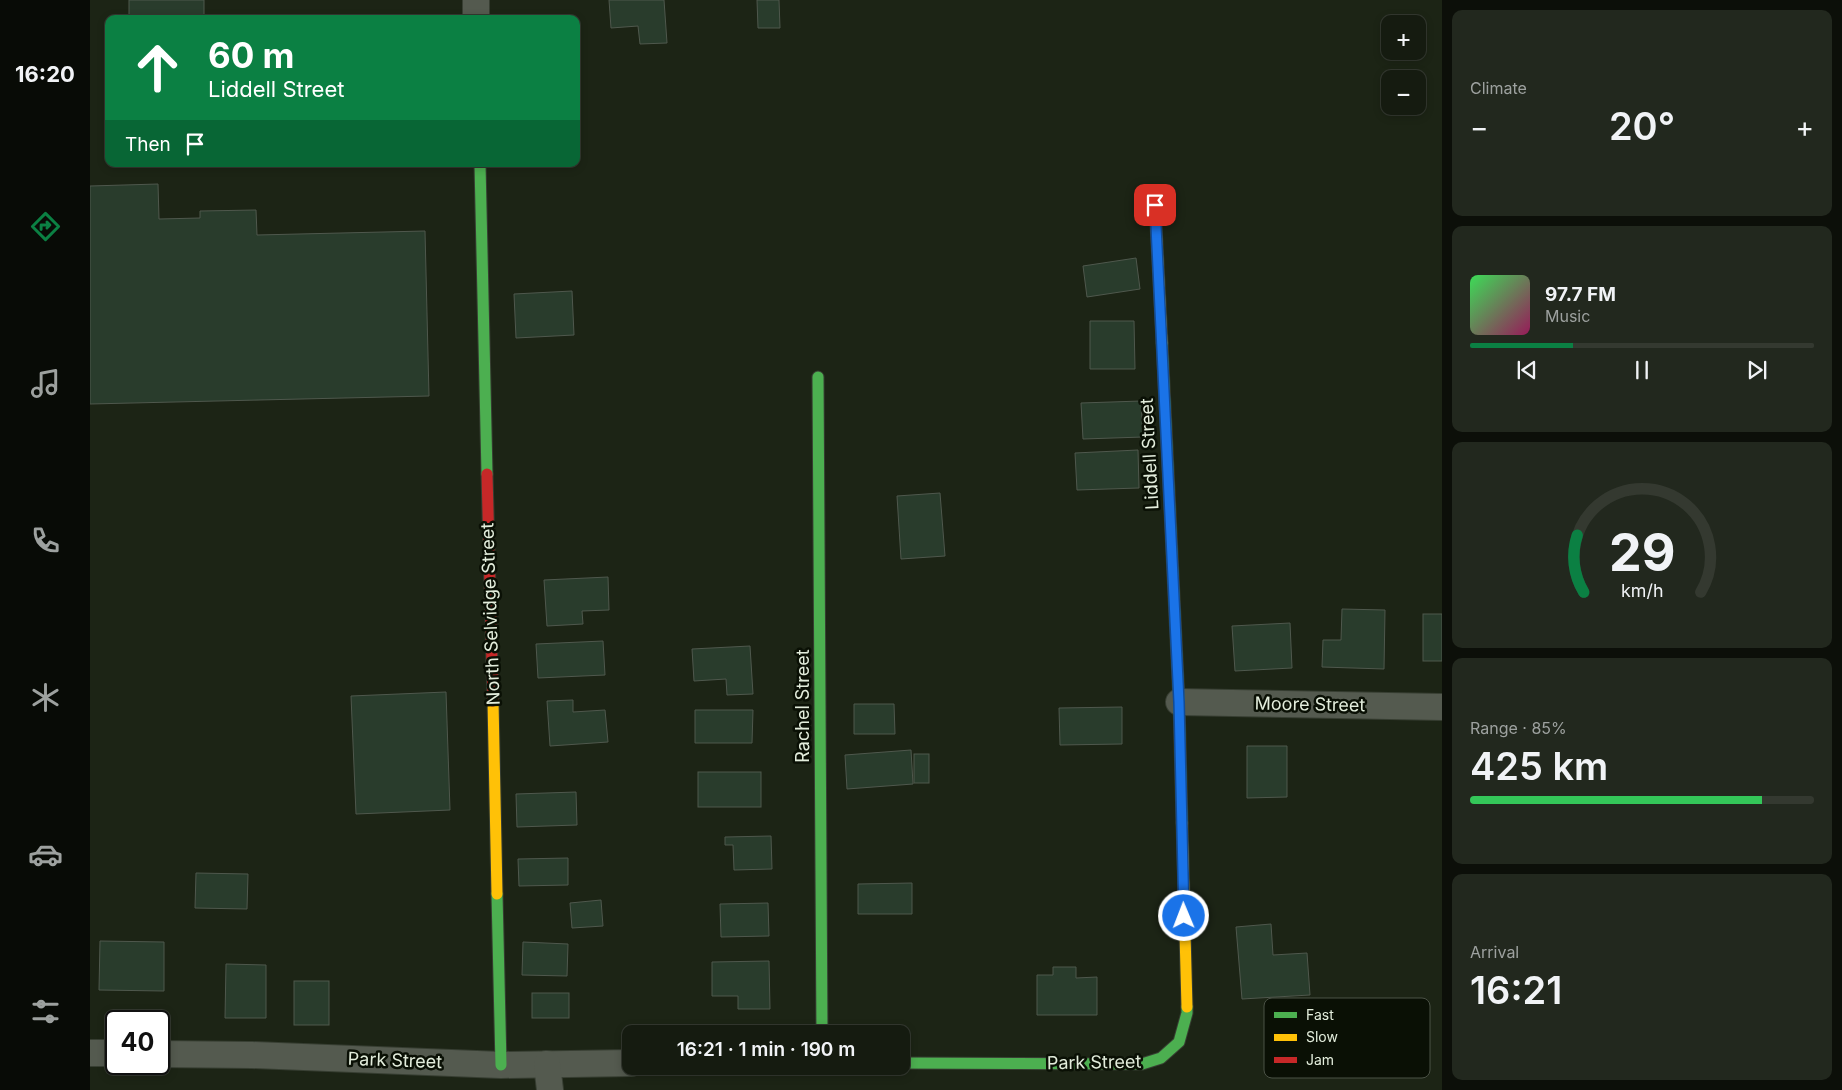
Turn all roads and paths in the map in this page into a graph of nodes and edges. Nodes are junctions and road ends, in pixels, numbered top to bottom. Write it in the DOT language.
graph roads {
  1 [pos="476,0"];
  2 [pos="476,15"];
  3 [pos="480,167"];
  4 [pos="1155,205"];
  5 [pos="818,377"];
  6 [pos="1179,702"];
  7 [pos="1442,707"];
  8 [pos="822,1025"];
  9 [pos="90,1053"];
  10 [pos="105,1053"];
  11 [pos="170,1054"];
  12 [pos="622,1063"];
  13 [pos="910,1063"];
  14 [pos="502,1064"];
  15 [pos="547,1064"];
  16 [pos="550,1090"];
  1 -- 2 [label="street"];
  3 -- 14 [label="street, North Selvidge Street"];
  4 -- 6 [label="street, Liddell Street"];
  5 -- 8 [label="street, Rachel Street"];
  6 -- 7 [label="street, Moore Street"];
  6 -- 13 [label="street, Park Street"];
  9 -- 10 [label="street"];
  11 -- 14 [label="street, Park Street"];
  12 -- 15 [label="street, Park Street"];
  14 -- 15 [label="street, Park Street"];
  15 -- 16 [label="street"];
}
